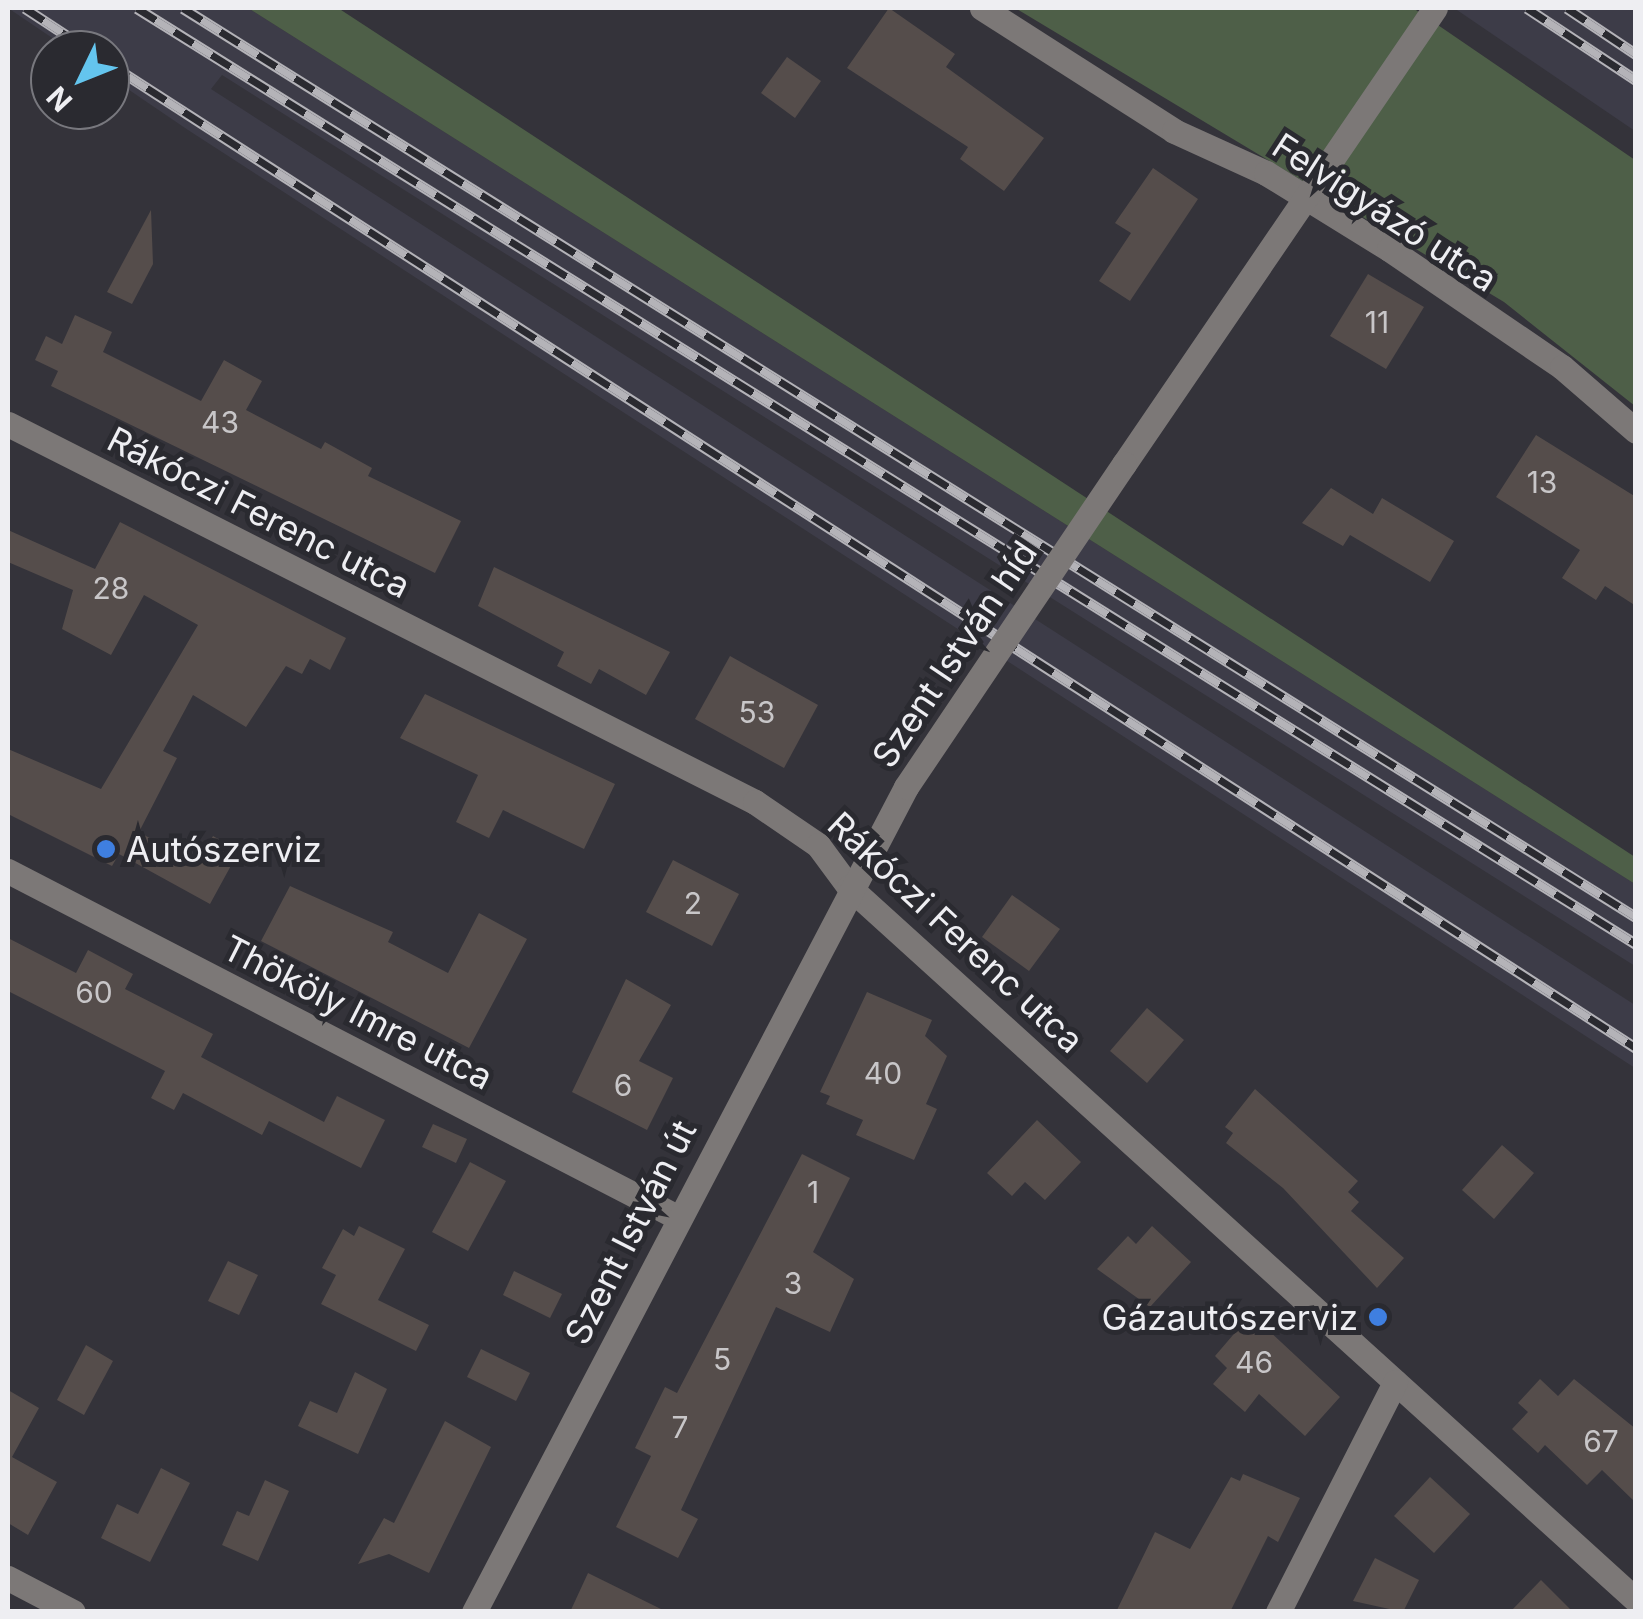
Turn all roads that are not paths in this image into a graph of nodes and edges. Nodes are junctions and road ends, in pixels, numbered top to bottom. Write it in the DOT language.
graph roads {
  1 [pos="982,8"];
  2 [pos="1435,8"];
  3 [pos="1306,196"];
  4 [pos="8,424"];
  5 [pos="1636,431"];
  6 [pos="8,871"];
  7 [pos="849,886"];
  8 [pos="676,1217"];
  9 [pos="1395,1382"];
  10 [pos="8,1578"];
  11 [pos="1636,1600"];
  12 [pos="73,1612"];
  13 [pos="474,1612"];
  14 [pos="1278,1612"];
  1 -- 3 [label="street, Felvigyázó utca"];
  2 -- 3 [label="street"];
  3 -- 5 [label="street, Felvigyázó utca"];
  3 -- 7 [label="street, Szent István híd, bridge"];
  4 -- 7 [label="street, Rákóczi Ferenc utca"];
  6 -- 8 [label="street, Thököly Imre utca"];
  7 -- 8 [label="street, Szent István út"];
  7 -- 9 [label="street, Rákóczi Ferenc utca"];
  8 -- 13 [label="street, Szent István út"];
  9 -- 11 [label="street, Rákóczi Ferenc utca"];
  9 -- 14 [label="street"];
  10 -- 12 [label="street"];
}
